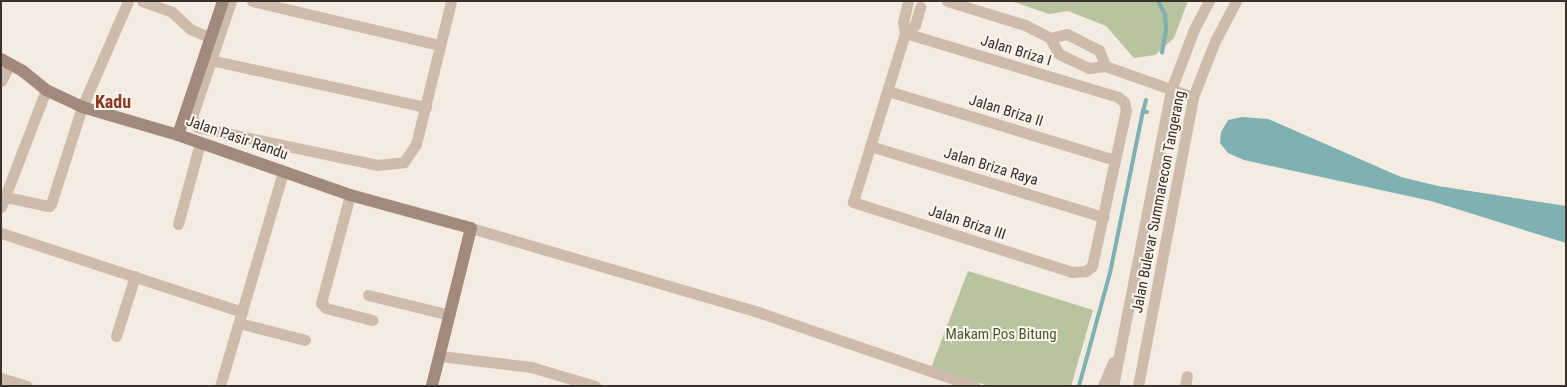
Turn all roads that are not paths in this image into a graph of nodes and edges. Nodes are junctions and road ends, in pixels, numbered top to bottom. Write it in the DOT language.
graph roads {
  1 [pos="128,1"];
  2 [pos="142,1"];
  3 [pos="223,1"];
  4 [pos="231,1"];
  5 [pos="252,1"];
  6 [pos="451,1"];
  7 [pos="947,1"];
  8 [pos="1209,1"];
  9 [pos="1236,1"];
  10 [pos="908,2"];
  11 [pos="925,4"];
  12 [pos="905,34"];
  13 [pos="209,37"];
  14 [pos="1050,38"];
  15 [pos="440,45"];
  16 [pos="210,60"];
  17 [pos="6,62"];
  18 [pos="1105,66"];
  19 [pos="1,81"];
  20 [pos="46,90"];
  21 [pos="888,90"];
  22 [pos="1171,90"];
  23 [pos="1193,97"];
  24 [pos="426,107"];
  25 [pos="82,108"];
  26 [pos="178,135"];
  27 [pos="200,143"];
  28 [pos="870,146"];
  29 [pos="1116,160"];
  30 [pos="282,172"];
  31 [pos="350,196"];
  32 [pos="2,200"];
  33 [pos="1103,217"];
  34 [pos="178,224"];
  35 [pos="471,228"];
  36 [pos="1,233"];
  37 [pos="135,276"];
  38 [pos="368,295"];
  39 [pos="450,315"];
  40 [pos="240,317"];
  41 [pos="372,320"];
  42 [pos="116,336"];
  43 [pos="305,340"];
  44 [pos="1121,344"];
  45 [pos="440,356"];
  46 [pos="1,378"];
  47 [pos="27,386"];
  48 [pos="220,386"];
  49 [pos="432,386"];
  50 [pos="595,386"];
  51 [pos="974,386"];
  52 [pos="1103,386"];
  53 [pos="1113,386"];
  54 [pos="1138,386"];
  1 -- 25 [label="street"];
  2 -- 13 [label="street"];
  3 -- 13 [label="street"];
  4 -- 16 [label="street"];
  5 -- 15 [label="street"];
  6 -- 15 [label="street"];
  7 -- 14 [label="street"];
  8 -- 22 [label="street, Jalan Bulevar Summarecon Tangerang"];
  9 -- 23 [label="street, Jalan Bulevar Summarecon Tangerang"];
  10 -- 11 [label="street"];
  10 -- 12 [label="street"];
  11 -- 12 [label="street"];
  12 -- 21 [label="street"];
  12 -- 29 [label="street, Jalan Briza I"];
  13 -- 26 [label="street"];
  14 -- 18 [label="street"];
  14 -- 18 [label="street"];
  15 -- 24 [label="street"];
  16 -- 24 [label="street"];
  16 -- 24 [label="street"];
  17 -- 19 [label="street"];
  17 -- 20 [label="street, Jalan Pasir Randu"];
  18 -- 22 [label="street"];
  20 -- 25 [label="street, Jalan Pasir Randu"];
  20 -- 32 [label="street"];
  21 -- 28 [label="street"];
  21 -- 29 [label="street, Jalan Briza II"];
  22 -- 23 [label="street"];
  22 -- 44 [label="street, Jalan Bulevar Summarecon Tangerang"];
  23 -- 54 [label="street, Jalan Bulevar Summarecon Tangerang"];
  25 -- 26 [label="street, Jalan Pasir Randu"];
  25 -- 32 [label="street"];
  26 -- 27 [label="street, Jalan Pasir Randu"];
  27 -- 30 [label="street, Jalan Pasir Randu"];
  27 -- 34 [label="street"];
  28 -- 33 [label="street, Jalan Briza Raya"];
  28 -- 33 [label="street, Jalan Briza III"];
  29 -- 33 [label="street"];
  30 -- 31 [label="street, Jalan Pasir Randu"];
  30 -- 40 [label="street"];
  31 -- 35 [label="street, Jalan Pasir Randu"];
  31 -- 41 [label="street"];
  35 -- 39 [label="street"];
  35 -- 51 [label="street"];
  36 -- 37 [label="street"];
  37 -- 40 [label="street"];
  37 -- 42 [label="street"];
  38 -- 39 [label="street"];
  39 -- 45 [label="street"];
  40 -- 43 [label="street"];
  40 -- 48 [label="street"];
  44 -- 52 [label="street"];
  44 -- 53 [label="street, Jalan Bulevar Summarecon Tangerang"];
  45 -- 49 [label="street"];
  45 -- 50 [label="street"];
  46 -- 47 [label="street"];
}
